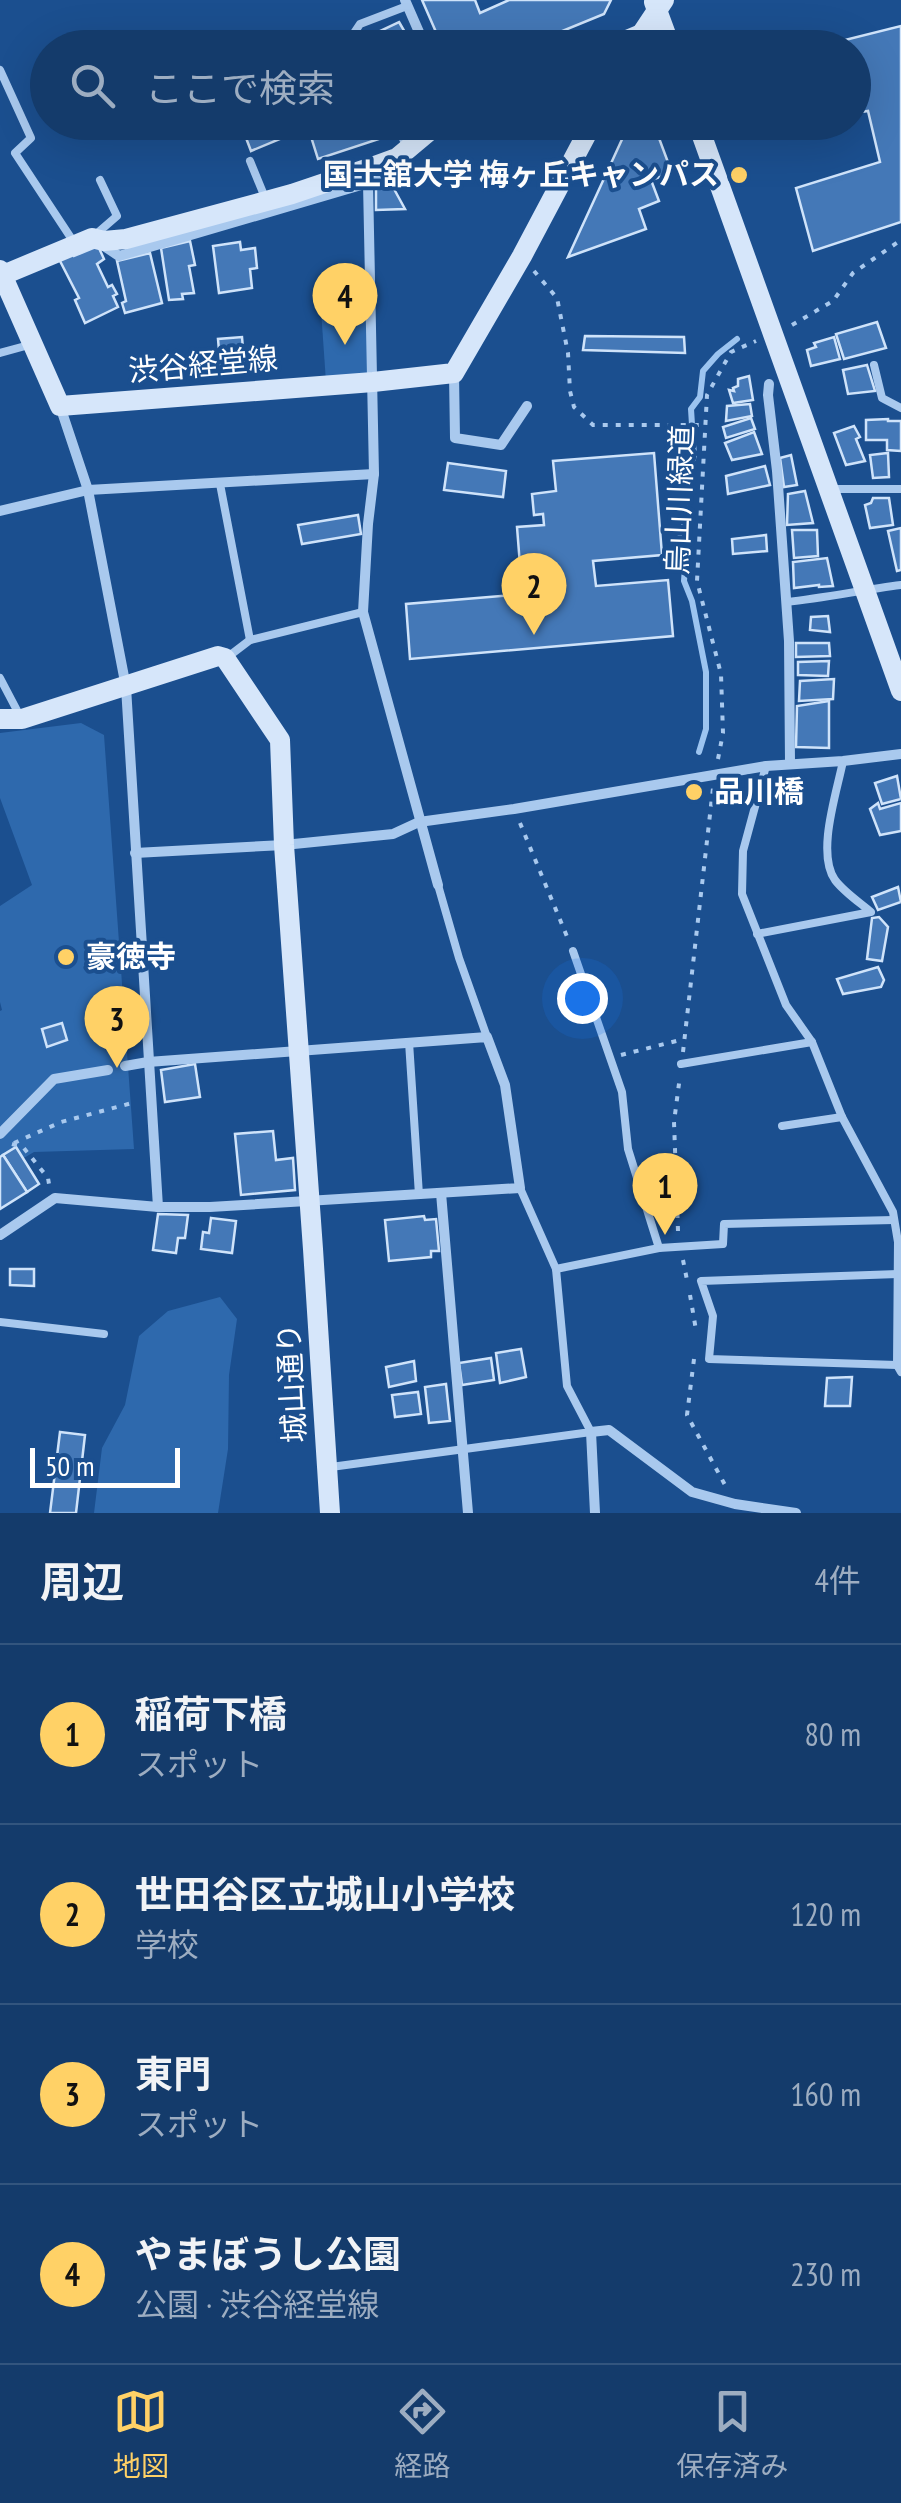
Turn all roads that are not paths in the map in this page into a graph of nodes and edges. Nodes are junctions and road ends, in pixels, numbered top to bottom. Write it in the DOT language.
graph roads {
  1 [pos="406,3"];
  2 [pos="658,3"];
  3 [pos="356,30"];
  4 [pos="418,30"];
  5 [pos="642,30"];
  6 [pos="665,30"];
  7 [pos="0,70"];
  8 [pos="30,136"];
  9 [pos="30,139"];
  10 [pos="399,140"];
  11 [pos="419,140"];
  12 [pos="583,140"];
  13 [pos="704,140"];
  14 [pos="402,154"];
  15 [pos="250,161"];
  16 [pos="100,180"];
  17 [pos="368,184"];
  18 [pos="269,207"];
  19 [pos="83,241"];
  20 [pos="1,272"];
  21 [pos="32,344"];
  22 [pos="0,353"];
  23 [pos="874,365"];
  24 [pos="454,372"];
  25 [pos="372,382"];
  26 [pos="769,384"];
  27 [pos="60,406"];
  28 [pos="527,406"];
  29 [pos="901,408"];
  30 [pos="374,474"];
  31 [pos="220,484"];
  32 [pos="828,489"];
  33 [pos="88,490"];
  34 [pos="901,490"];
  35 [pos="0,511"];
  36 [pos="901,585"];
  37 [pos="864,589"];
  38 [pos="786,602"];
  39 [pos="363,612"];
  40 [pos="250,640"];
  41 [pos="225,658"];
  42 [pos="0,678"];
  43 [pos="126,687"];
  44 [pos="901,691"];
  45 [pos="0,719"];
  46 [pos="22,719"];
  47 [pos="901,754"];
  48 [pos="843,761"];
  49 [pos="790,763"];
  50 [pos="766,766"];
  51 [pos="419,822"];
  52 [pos="284,845"];
  53 [pos="135,853"];
  54 [pos="438,886"];
  55 [pos="757,934"];
  56 [pos="574,952"];
  57 [pos="488,1036"];
  58 [pos="409,1042"];
  59 [pos="812,1042"];
  60 [pos="298,1050"];
  61 [pos="148,1062"];
  62 [pos="681,1064"];
  63 [pos="126,1066"];
  64 [pos="108,1070"];
  65 [pos="842,1117"];
  66 [pos="782,1126"];
  67 [pos="0,1137"];
  68 [pos="520,1188"];
  69 [pos="441,1193"];
  70 [pos="420,1194"];
  71 [pos="309,1201"];
  72 [pos="158,1207"];
  73 [pos="894,1220"];
  74 [pos="0,1235"];
  75 [pos="900,1242"];
  76 [pos="659,1248"];
  77 [pos="556,1269"];
  78 [pos="898,1274"];
  79 [pos="0,1322"];
  80 [pos="104,1334"];
  81 [pos="899,1368"];
  82 [pos="591,1432"];
  83 [pos="464,1449"];
  84 [pos="327,1468"];
  85 [pos="330,1513"];
  86 [pos="468,1513"];
  87 [pos="595,1513"];
  88 [pos="796,1513"];
  1 -- 3 [label="lane"];
  1 -- 4 [label="street"];
  2 -- 5 [label="street"];
  2 -- 6 [label="street"];
  7 -- 8 [label="lane"];
  9 -- 19 [label="lane"];
  10 -- 14 [label="lane"];
  11 -- 14 [label="street"];
  12 -- 24 [label="street"];
  13 -- 32 [label="street"];
  14 -- 17 [label="street"];
  14 -- 18 [label="street"];
  15 -- 18 [label="lane"];
  16 -- 19 [label="lane"];
  17 -- 18 [label="street"];
  17 -- 25 [label="street"];
  18 -- 19 [label="street"];
  19 -- 20 [label="street"];
  20 -- 21 [label="street"];
  21 -- 22 [label="lane"];
  21 -- 27 [label="street"];
  23 -- 29 [label="lane"];
  24 -- 25 [label="street, 渋谷経堂線"];
  24 -- 28 [label="street"];
  25 -- 27 [label="street, 渋谷経堂線"];
  25 -- 30 [label="street"];
  26 -- 38 [label="street"];
  27 -- 33 [label="street"];
  30 -- 31 [label="street"];
  30 -- 39 [label="street"];
  31 -- 33 [label="street"];
  31 -- 40 [label="lane"];
  32 -- 34 [label="lane"];
  32 -- 37 [label="street"];
  33 -- 35 [label="street"];
  33 -- 43 [label="street"];
  36 -- 37 [label="lane"];
  37 -- 38 [label="lane"];
  37 -- 44 [label="street"];
  38 -- 49 [label="street"];
  39 -- 40 [label="lane"];
  39 -- 51 [label="street"];
  40 -- 41 [label="lane"];
  41 -- 43 [label="street"];
  41 -- 52 [label="street, 城山通り"];
  42 -- 46 [label="lane"];
  43 -- 46 [label="street"];
  43 -- 53 [label="street"];
  45 -- 46 [label="street"];
  47 -- 48 [label="street"];
  48 -- 49 [label="street"];
  48 -- 55 [label="lane"];
  49 -- 50 [label="street"];
  50 -- 51 [label="street"];
  50 -- 55 [label="lane"];
  51 -- 52 [label="street"];
  51 -- 54 [label="street"];
  52 -- 53 [label="street"];
  52 -- 60 [label="street, 城山通り"];
  53 -- 61 [label="street"];
  54 -- 57 [label="lane"];
  55 -- 59 [label="lane"];
  56 -- 76 [label="lane"];
  57 -- 58 [label="street"];
  57 -- 68 [label="street"];
  58 -- 60 [label="street"];
  58 -- 70 [label="lane"];
  59 -- 62 [label="lane"];
  59 -- 65 [label="lane"];
  60 -- 61 [label="street"];
  60 -- 71 [label="street, 城山通り"];
  61 -- 63 [label="street"];
  61 -- 72 [label="street"];
  64 -- 67 [label="street"];
  65 -- 66 [label="lane"];
  65 -- 73 [label="lane"];
  68 -- 69 [label="street"];
  68 -- 77 [label="lane"];
  69 -- 70 [label="street"];
  69 -- 83 [label="street"];
  70 -- 71 [label="street"];
  71 -- 72 [label="street"];
  71 -- 84 [label="street, 城山通り"];
  72 -- 74 [label="street"];
  73 -- 75 [label="lane"];
  73 -- 76 [label="lane"];
  75 -- 78 [label="lane"];
  76 -- 77 [label="lane"];
  77 -- 82 [label="lane"];
  78 -- 81 [label="lane"];
  78 -- 81 [label="lane"];
  79 -- 80 [label="lane"];
  82 -- 83 [label="lane"];
  82 -- 87 [label="street"];
  82 -- 88 [label="street"];
  83 -- 84 [label="lane"];
  83 -- 86 [label="street"];
  84 -- 85 [label="street, 城山通り"];
}
